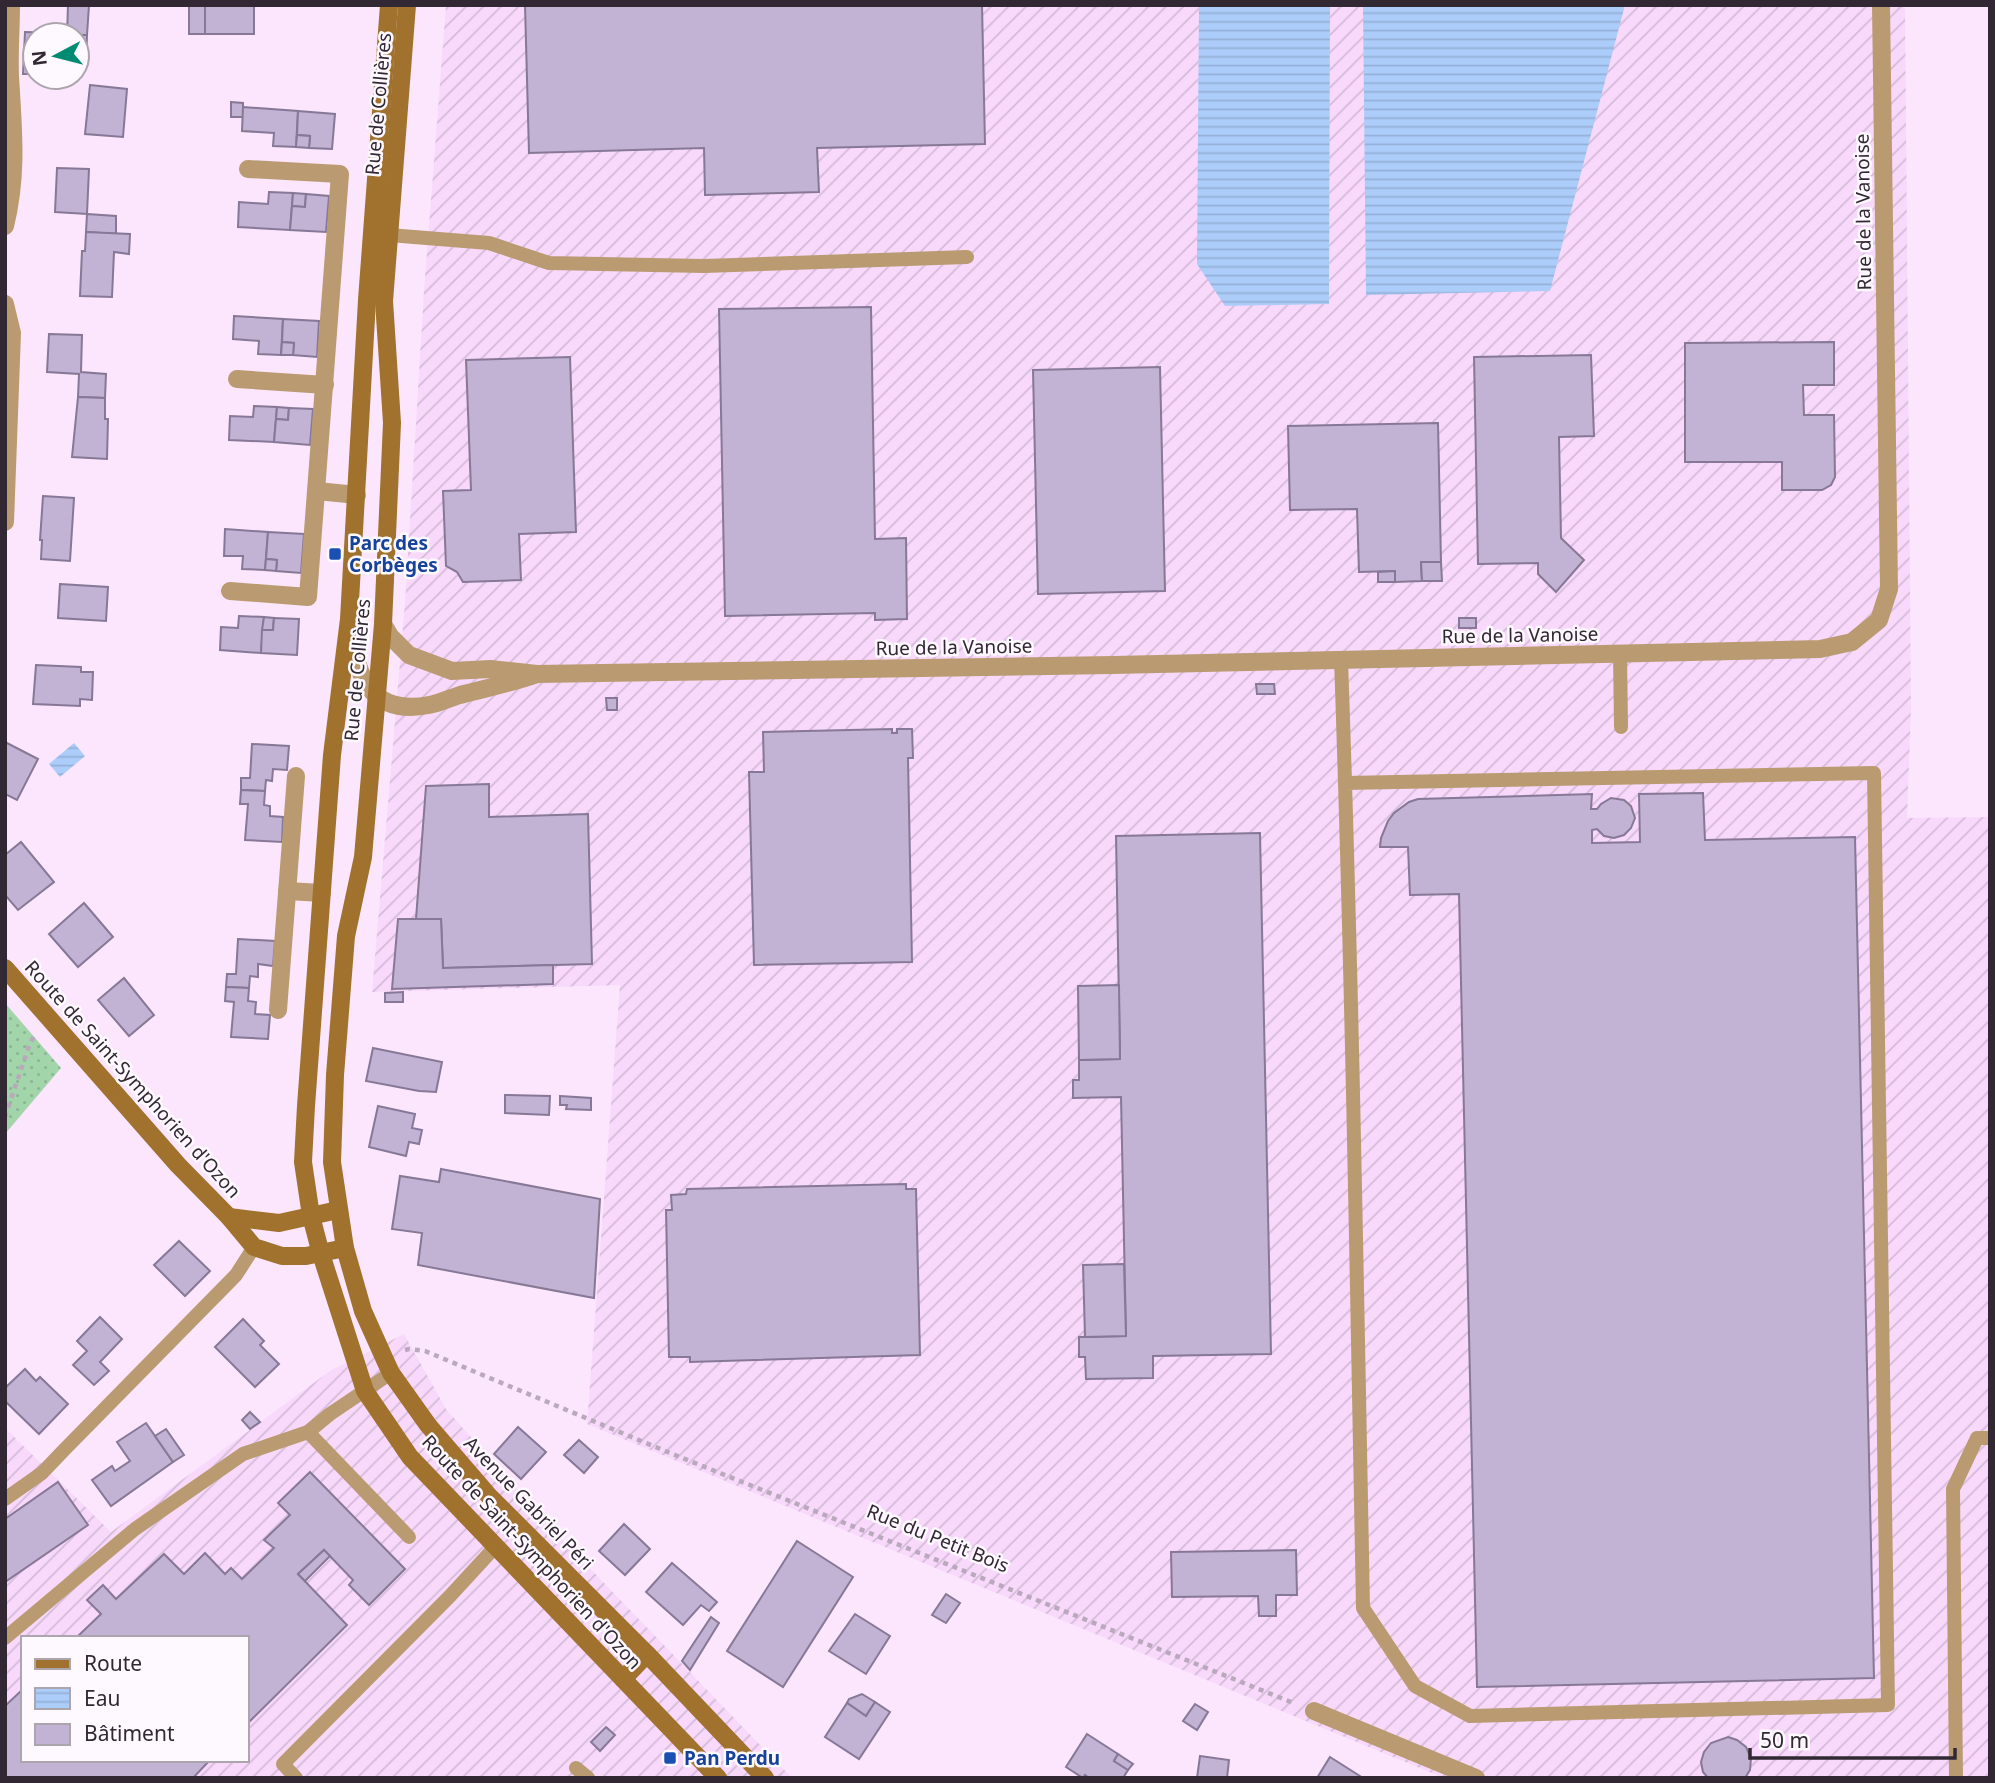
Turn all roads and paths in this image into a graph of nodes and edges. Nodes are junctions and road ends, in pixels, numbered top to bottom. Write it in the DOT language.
graph roads {
  1 [pos="11,5"];
  2 [pos="389,5"];
  3 [pos="407,5"];
  4 [pos="1881,5"];
  5 [pos="248,169"];
  6 [pos="5,226"];
  7 [pos="389,235"];
  8 [pos="967,257"];
  9 [pos="5,304"];
  10 [pos="237,379"];
  11 [pos="325,385"];
  12 [pos="317,491"];
  13 [pos="357,495"];
  14 [pos="5,522"];
  15 [pos="230,591"];
  16 [pos="349,619"];
  17 [pos="383,624"];
  18 [pos="1620,653"];
  19 [pos="1341,659"];
  20 [pos="537,674"];
  21 [pos="376,694"];
  22 [pos="1621,727"];
  23 [pos="296,776"];
  24 [pos="1345,783"];
  25 [pos="287,891"];
  26 [pos="322,893"];
  27 [pos="5,968"];
  28 [pos="278,1010"];
  29 [pos="46,1015"];
  30 [pos="5,1118"];
  31 [pos="338,1210"];
  32 [pos="311,1216"];
  33 [pos="229,1217"];
  34 [pos="254,1247"];
  35 [pos="345,1248"];
  36 [pos="321,1254"];
  37 [pos="388,1366"];
  38 [pos="365,1391"];
  39 [pos="309,1432"];
  40 [pos="1990,1438"];
  41 [pos="5,1499"];
  42 [pos="409,1537"];
  43 [pos="496,1546"];
  44 [pos="5,1638"];
  45 [pos="647,1654"];
  46 [pos="623,1679"];
  47 [pos="1314,1711"];
  48 [pos="576,1768"];
  49 [pos="296,1778"];
  50 [pos="587,1778"];
  51 [pos="718,1778"];
  52 [pos="765,1778"];
  53 [pos="1476,1778"];
  54 [pos="1956,1778"];
  1 -- 6 [label="street"];
  2 -- 13 [label="main road, Rue de Collières"];
  3 -- 7 [label="main road, Rue de Collières"];
  4 -- 18 [label="street, Rue de la Vanoise"];
  5 -- 11 [label="street, Rue de Collières"];
  7 -- 8 [label="lane"];
  7 -- 17 [label="main road, Rue de Collières"];
  9 -- 14 [label="street"];
  10 -- 11 [label="street"];
  11 -- 12 [label="street, Rue de Collières"];
  12 -- 13 [label="street"];
  12 -- 15 [label="street, Rue de Collières"];
  13 -- 16 [label="main road, Rue de Collières"];
  16 -- 21 [label="street"];
  16 -- 26 [label="main road, Rue de Collières"];
  17 -- 20 [label="street, Rue de la Vanoise"];
  17 -- 21 [label="main road, Rue de Collières"];
  18 -- 19 [label="street, Rue de la Vanoise"];
  18 -- 22 [label="lane"];
  19 -- 20 [label="street, Rue de la Vanoise"];
  19 -- 24 [label="lane"];
  20 -- 21 [label="street, Rue de la Vanoise"];
  21 -- 31 [label="main road, Rue de Collières"];
  23 -- 25 [label="street"];
  24 -- 24 [label="lane"];
  25 -- 26 [label="street"];
  25 -- 28 [label="street"];
  26 -- 32 [label="main road, Rue de Collières"];
  27 -- 29 [label="main road, Route de Saint-Symphorien d'Ozon"];
  29 -- 30 [label="path"];
  29 -- 33 [label="main road, Route de Saint-Symphorien d'Ozon"];
  31 -- 32 [label="main road, Route de Saint-Symphorien d'Ozon"];
  31 -- 35 [label="main road, Avenue Gabriel Péri"];
  32 -- 33 [label="main road, Route de Saint-Symphorien d'Ozon"];
  32 -- 36 [label="main road, Route de Saint-Symphorien d'Ozon"];
  33 -- 34 [label="main road, Route de Saint-Symphorien d'Ozon"];
  34 -- 36 [label="main road"];
  34 -- 41 [label="lane"];
  35 -- 36 [label="main road"];
  35 -- 37 [label="main road, Avenue Gabriel Péri"];
  36 -- 38 [label="main road, Route de Saint-Symphorien d'Ozon"];
  37 -- 38 [label="lane"];
  37 -- 45 [label="main road, Avenue Gabriel Péri"];
  37 -- 47 [label="path, Rue du Petit Bois"];
  38 -- 39 [label="lane"];
  38 -- 43 [label="main road, Route de Saint-Symphorien d'Ozon"];
  39 -- 42 [label="lane"];
  39 -- 44 [label="lane"];
  40 -- 54 [label="lane"];
  43 -- 46 [label="main road, Route de Saint-Symphorien d'Ozon"];
  43 -- 49 [label="lane"];
  45 -- 46 [label="main road"];
  45 -- 52 [label="main road, Avenue Gabriel Péri"];
  46 -- 51 [label="main road, Route de Saint-Symphorien d'Ozon"];
  47 -- 53 [label="street"];
  48 -- 50 [label="lane"];
}
